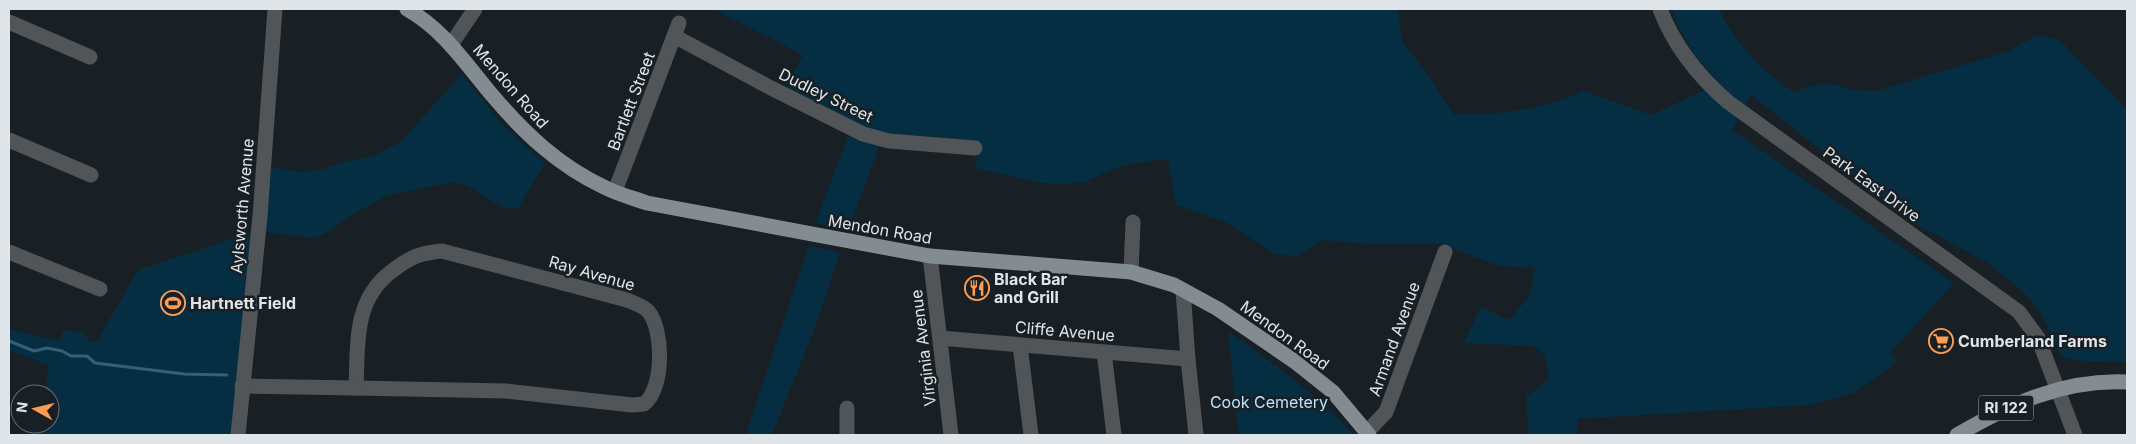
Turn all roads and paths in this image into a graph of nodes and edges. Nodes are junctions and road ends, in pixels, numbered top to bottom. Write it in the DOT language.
graph roads {
  1 [pos="275,9"];
  2 [pos="407,9"];
  3 [pos="475,9"];
  4 [pos="1660,9"];
  5 [pos="9,22"];
  6 [pos="677,30"];
  7 [pos="452,43"];
  8 [pos="90,57"];
  9 [pos="9,140"];
  10 [pos="975,148"];
  11 [pos="91,175"];
  12 [pos="615,191"];
  13 [pos="1133,222"];
  14 [pos="9,252"];
  15 [pos="1445,252"];
  16 [pos="930,256"];
  17 [pos="1131,272"];
  18 [pos="100,289"];
  19 [pos="1183,290"];
  20 [pos="940,338"];
  21 [pos="1020,345"];
  22 [pos="1104,352"];
  23 [pos="1188,359"];
  24 [pos="2127,382"];
  25 [pos="242,386"];
  26 [pos="356,388"];
  27 [pos="2058,388"];
  28 [pos="848,408"];
  29 [pos="1367,434"];
  30 [pos="238,435"];
  31 [pos="847,435"];
  32 [pos="951,435"];
  33 [pos="1031,435"];
  34 [pos="1114,435"];
  35 [pos="1196,435"];
  36 [pos="1957,435"];
  37 [pos="2075,435"];
  1 -- 25 [label="street, Aylsworth Avenue"];
  2 -- 7 [label="main road, Mendon Road"];
  3 -- 7 [label="street"];
  4 -- 27 [label="street, Park East Drive"];
  5 -- 8 [label="street"];
  6 -- 10 [label="street, Dudley Street"];
  6 -- 12 [label="street, Bartlett Street"];
  7 -- 12 [label="main road, Mendon Road"];
  9 -- 11 [label="street"];
  12 -- 16 [label="main road, Mendon Road"];
  13 -- 17 [label="street"];
  14 -- 18 [label="street"];
  15 -- 29 [label="street, Armand Avenue"];
  16 -- 17 [label="main road, Mendon Road"];
  16 -- 20 [label="street, Virginia Avenue"];
  17 -- 19 [label="main road, Mendon Road"];
  19 -- 23 [label="street"];
  19 -- 29 [label="main road, Mendon Road"];
  20 -- 21 [label="street, Cliffe Avenue"];
  20 -- 32 [label="street, Virginia Avenue"];
  21 -- 22 [label="street, Cliffe Avenue"];
  21 -- 33 [label="street"];
  22 -- 23 [label="street, Cliffe Avenue"];
  22 -- 34 [label="street"];
  23 -- 35 [label="street"];
  24 -- 27 [label="main road, RI 122"];
  25 -- 26 [label="street, Ray Avenue"];
  25 -- 30 [label="street, Aylsworth Avenue"];
  26 -- 26 [label="street, Ray Avenue"];
  27 -- 36 [label="main road, RI 122"];
  27 -- 37 [label="street, Park East Drive"];
  28 -- 31 [label="street"];
}
